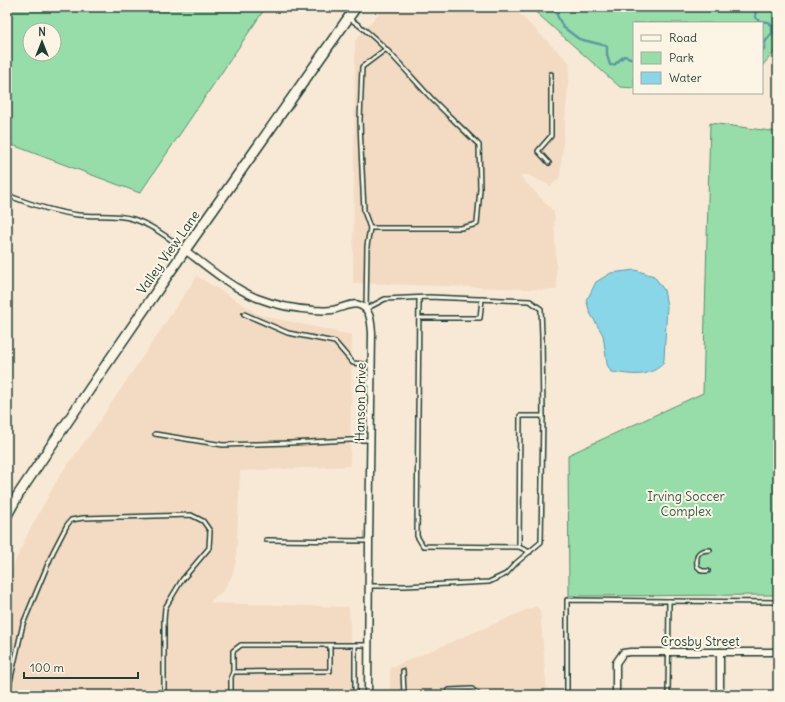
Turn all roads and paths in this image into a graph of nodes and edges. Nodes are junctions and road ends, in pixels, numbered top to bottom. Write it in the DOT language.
graph roads {
  1 [pos="356,7"];
  2 [pos="349,18"];
  3 [pos="386,49"];
  4 [pos="551,74"];
  5 [pos="549,163"];
  6 [pos="7,194"];
  7 [pos="370,228"];
  8 [pos="185,250"];
  9 [pos="419,298"];
  10 [pos="482,299"];
  11 [pos="366,309"];
  12 [pos="244,314"];
  13 [pos="419,318"];
  14 [pos="372,365"];
  15 [pos="543,416"];
  16 [pos="155,434"];
  17 [pos="370,440"];
  18 [pos="7,515"];
  19 [pos="266,540"];
  20 [pos="369,541"];
  21 [pos="519,547"];
  22 [pos="710,550"];
  23 [pos="530,552"];
  24 [pos="708,571"];
  25 [pos="368,586"];
  26 [pos="669,601"];
  27 [pos="778,602"];
  28 [pos="330,645"];
  29 [pos="354,645"];
  30 [pos="368,645"];
  31 [pos="668,652"];
  32 [pos="720,652"];
  33 [pos="778,652"];
  34 [pos="403,671"];
  35 [pos="233,672"];
  36 [pos="7,695"];
  37 [pos="164,695"];
  38 [pos="231,695"];
  39 [pos="355,695"];
  40 [pos="368,695"];
  41 [pos="404,695"];
  42 [pos="446,695"];
  43 [pos="480,695"];
  44 [pos="567,695"];
  45 [pos="616,695"];
  46 [pos="668,695"];
  47 [pos="720,695"];
  1 -- 2 [label="main road, Valley View Lane"];
  2 -- 3 [label="lane"];
  2 -- 8 [label="main road, Valley View Lane"];
  3 -- 7 [label="lane"];
  3 -- 7 [label="lane"];
  4 -- 5 [label="lane"];
  6 -- 8 [label="lane"];
  7 -- 11 [label="lane"];
  8 -- 11 [label="street"];
  8 -- 18 [label="main road, Valley View Lane"];
  9 -- 10 [label="lane"];
  9 -- 11 [label="lane"];
  9 -- 13 [label="lane"];
  10 -- 13 [label="lane"];
  10 -- 15 [label="lane"];
  11 -- 14 [label="street, Hanson Drive"];
  12 -- 14 [label="lane"];
  13 -- 21 [label="lane"];
  14 -- 17 [label="street, Hanson Drive"];
  15 -- 21 [label="lane"];
  15 -- 23 [label="lane"];
  16 -- 17 [label="lane"];
  17 -- 20 [label="street, Hanson Drive"];
  19 -- 20 [label="lane"];
  20 -- 25 [label="street, Hanson Drive"];
  21 -- 23 [label="lane"];
  22 -- 24 [label="lane"];
  23 -- 25 [label="lane"];
  25 -- 30 [label="street, Hanson Drive"];
  26 -- 27 [label="lane"];
  26 -- 31 [label="lane"];
  26 -- 44 [label="lane"];
  28 -- 29 [label="lane"];
  28 -- 35 [label="lane"];
  28 -- 35 [label="lane"];
  29 -- 30 [label="lane"];
  29 -- 39 [label="lane"];
  30 -- 40 [label="street, Hanson Drive"];
  31 -- 32 [label="street, Crosby Street"];
  31 -- 45 [label="street, Crosby Street"];
  31 -- 46 [label="lane"];
  32 -- 33 [label="street, Crosby Street"];
  32 -- 47 [label="street"];
  34 -- 41 [label="lane"];
  35 -- 38 [label="lane"];
  36 -- 37 [label="lane"];
  42 -- 43 [label="lane"];
}
